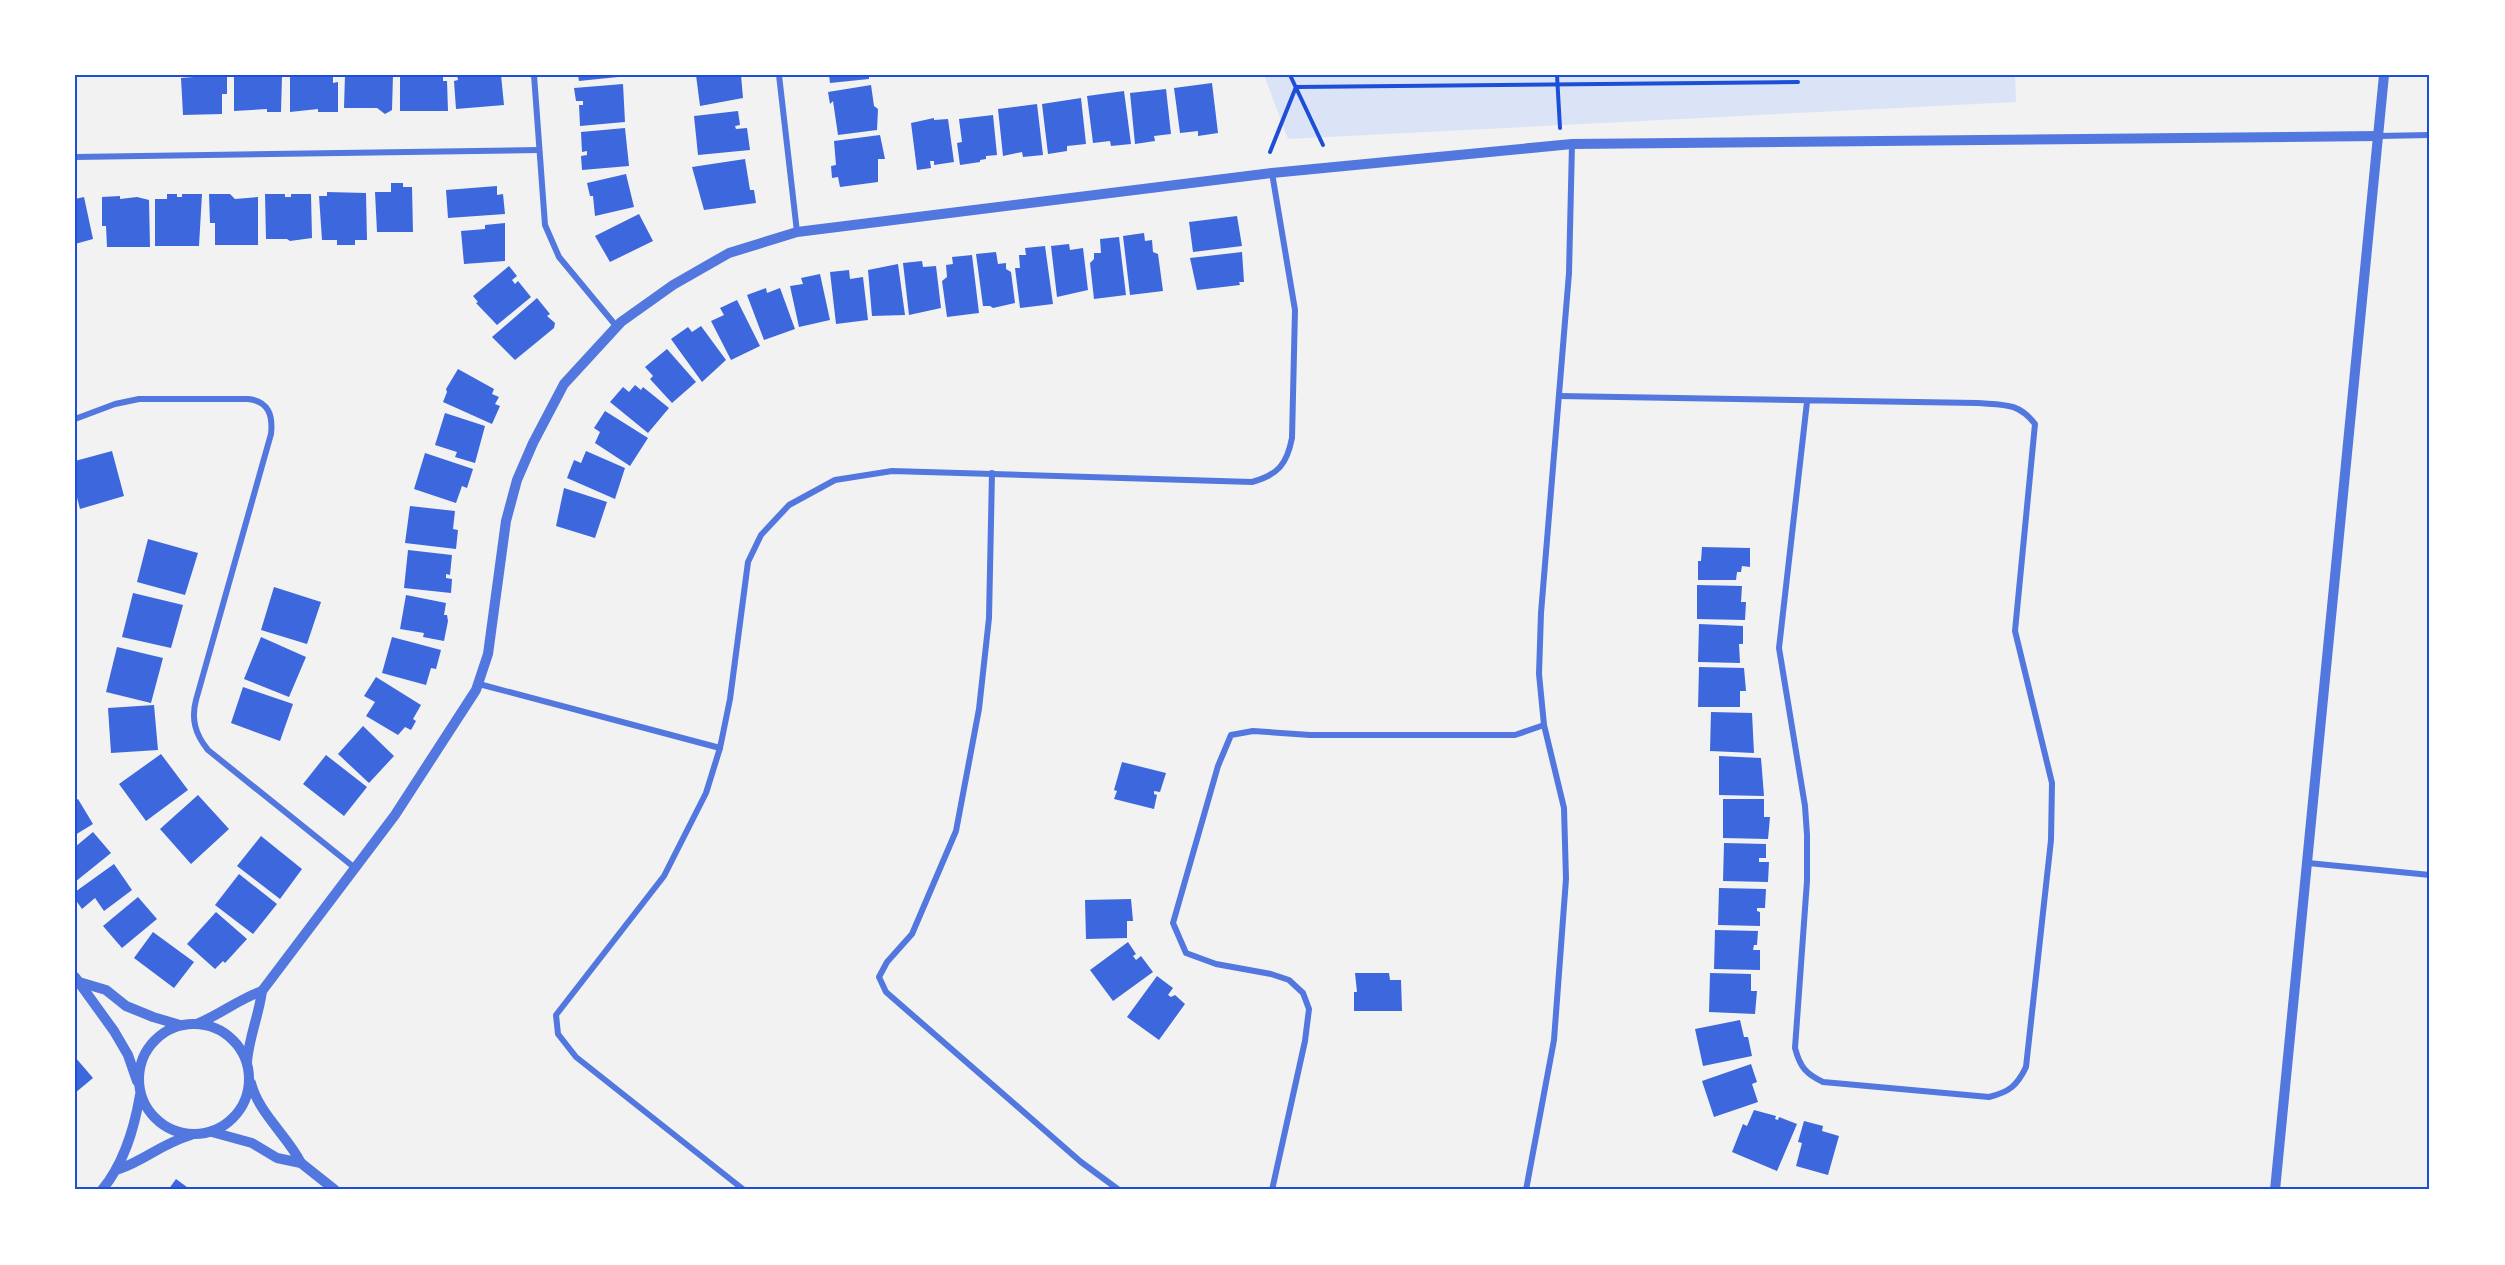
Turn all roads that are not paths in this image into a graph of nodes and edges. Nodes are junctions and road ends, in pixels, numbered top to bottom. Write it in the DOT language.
graph roads {
  1 [pos="534,75"];
  2 [pos="779,75"];
  3 [pos="2384,75"];
  4 [pos="2430,135"];
  5 [pos="2378,136"];
  6 [pos="1572,144"];
  7 [pos="539,150"];
  8 [pos="75,157"];
  9 [pos="1272,173"];
  10 [pos="797,232"];
  11 [pos="616,327"];
  12 [pos="1559,396"];
  13 [pos="1807,402"];
  14 [pos="75,419"];
  15 [pos="992,473"];
  16 [pos="479,684"];
  17 [pos="1544,725"];
  18 [pos="720,748"];
  19 [pos="2308,863"];
  20 [pos="355,868"];
  21 [pos="2430,875"];
  22 [pos="77,979"];
  23 [pos="262,991"];
  24 [pos="197,1023"];
  25 [pos="180,1025"];
  26 [pos="247,1062"];
  27 [pos="250,1078"];
  28 [pos="140,1093"];
  29 [pos="212,1132"];
  30 [pos="193,1135"];
  31 [pos="301,1163"];
  32 [pos="119,1169"];
  33 [pos="102,1190"];
  34 [pos="334,1190"];
  35 [pos="744,1190"];
  36 [pos="1119,1190"];
  37 [pos="1272,1190"];
  38 [pos="1526,1190"];
  39 [pos="2276,1190"];
  1 -- 7 [label="street"];
  2 -- 10 [label="street"];
  3 -- 5 [label="street"];
  4 -- 5 [label="street"];
  5 -- 6 [label="street"];
  5 -- 19 [label="street"];
  6 -- 9 [label="street"];
  6 -- 12 [label="street"];
  7 -- 8 [label="street"];
  7 -- 11 [label="street"];
  9 -- 10 [label="street"];
  9 -- 15 [label="street"];
  10 -- 11 [label="street"];
  11 -- 16 [label="street"];
  12 -- 13 [label="street"];
  12 -- 17 [label="street"];
  13 -- 13 [label="street"];
  14 -- 20 [label="street"];
  15 -- 18 [label="street"];
  15 -- 36 [label="street"];
  16 -- 18 [label="street"];
  16 -- 20 [label="street"];
  17 -- 37 [label="street"];
  17 -- 38 [label="street"];
  18 -- 35 [label="street"];
  19 -- 21 [label="street"];
  19 -- 39 [label="street"];
  20 -- 23 [label="street"];
  22 -- 25 [label="street"];
  22 -- 28 [label="street"];
  23 -- 24 [label="street"];
  23 -- 26 [label="street"];
  24 -- 25 [label="street"];
  24 -- 26 [label="street"];
  25 -- 28 [label="street"];
  26 -- 27 [label="street"];
  27 -- 29 [label="street"];
  27 -- 31 [label="street"];
  28 -- 30 [label="street"];
  28 -- 32 [label="street"];
  29 -- 30 [label="street"];
  29 -- 31 [label="street"];
  30 -- 32 [label="street"];
  31 -- 34 [label="street"];
  32 -- 33 [label="street"];
}
